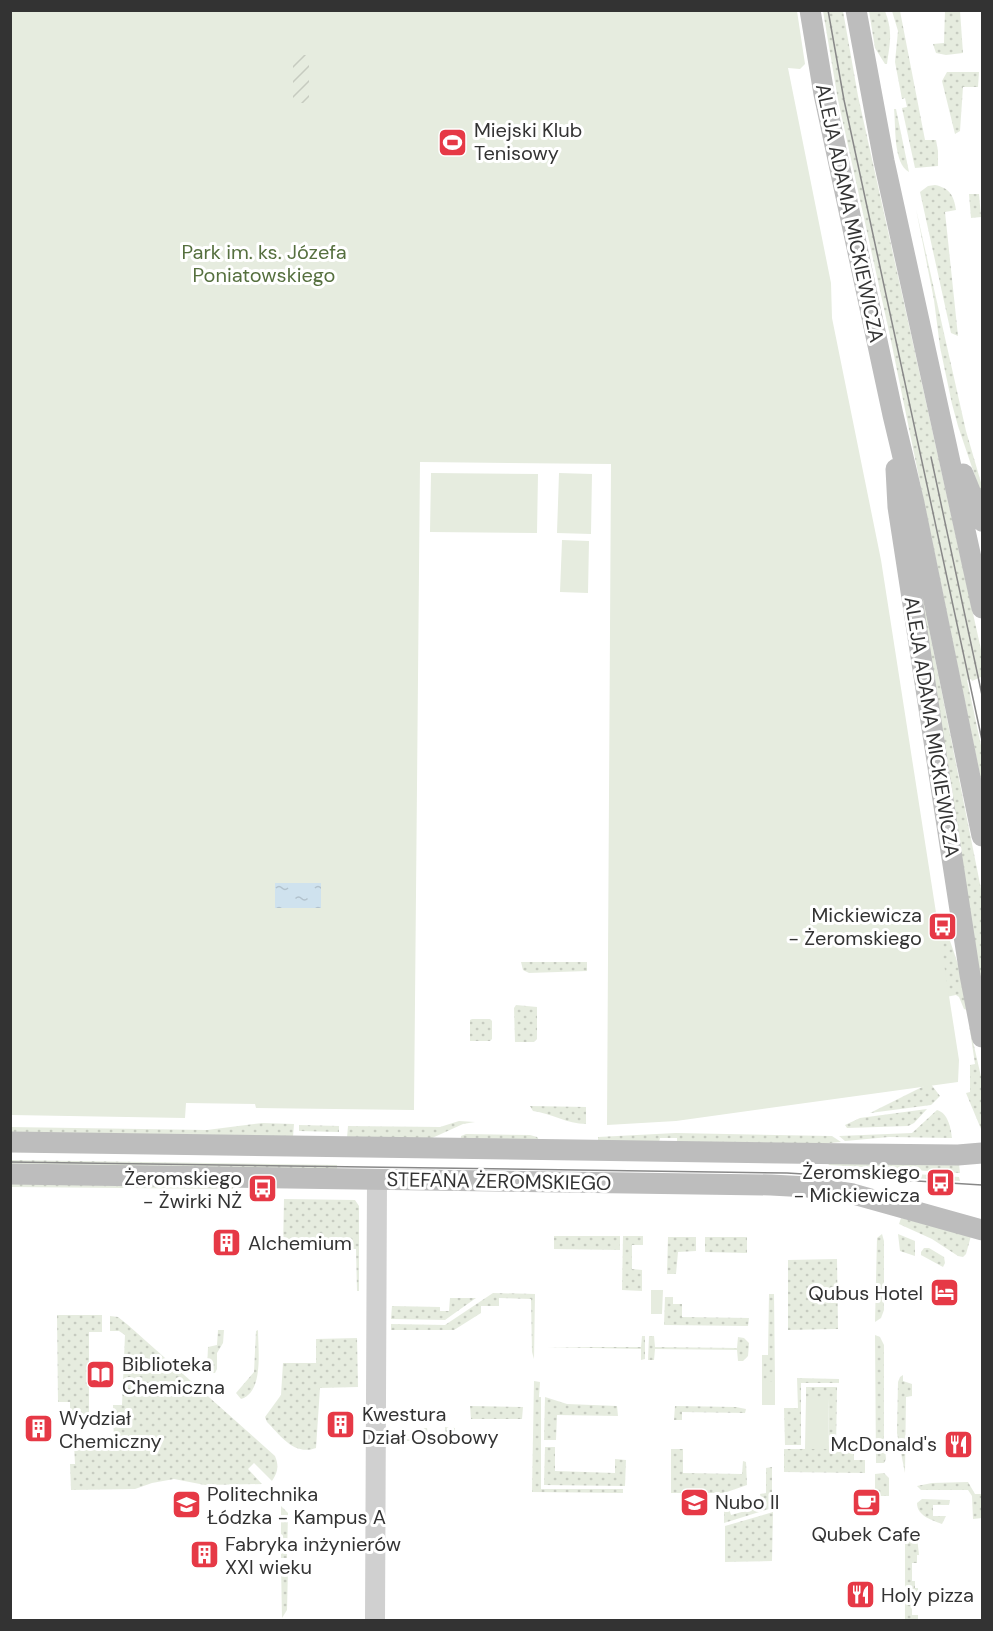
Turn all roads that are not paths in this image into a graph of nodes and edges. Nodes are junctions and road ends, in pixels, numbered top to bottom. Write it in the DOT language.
graph roads {
  1 [pos="810,10"];
  2 [pos="855,10"];
  3 [pos="939,406"];
  4 [pos="893,415"];
  5 [pos="982,521"];
  6 [pos="982,608"];
  7 [pos="982,836"];
  8 [pos="982,1037"];
  9 [pos="10,1142"];
  10 [pos="982,1153"];
  11 [pos="10,1174"];
  12 [pos="377,1179"];
  13 [pos="982,1230"];
  14 [pos="375,1620"];
  1 -- 4 [label="main road, ALEJA ADAMA MICKIEWICZA"];
  2 -- 3 [label="main road"];
  3 -- 5 [label="main road"];
  3 -- 6 [label="main road"];
  4 -- 7 [label="main road, ALEJA ADAMA MICKIEWICZA"];
  4 -- 8 [label="main road, ALEJA ADAMA MICKIEWICZA"];
  9 -- 10 [label="main road, STEFANA ŻEROMSKIEGO"];
  11 -- 12 [label="main road, STEFANA ŻEROMSKIEGO"];
  12 -- 13 [label="main road, STEFANA ŻEROMSKIEGO"];
  12 -- 14 [label="street"];
}
